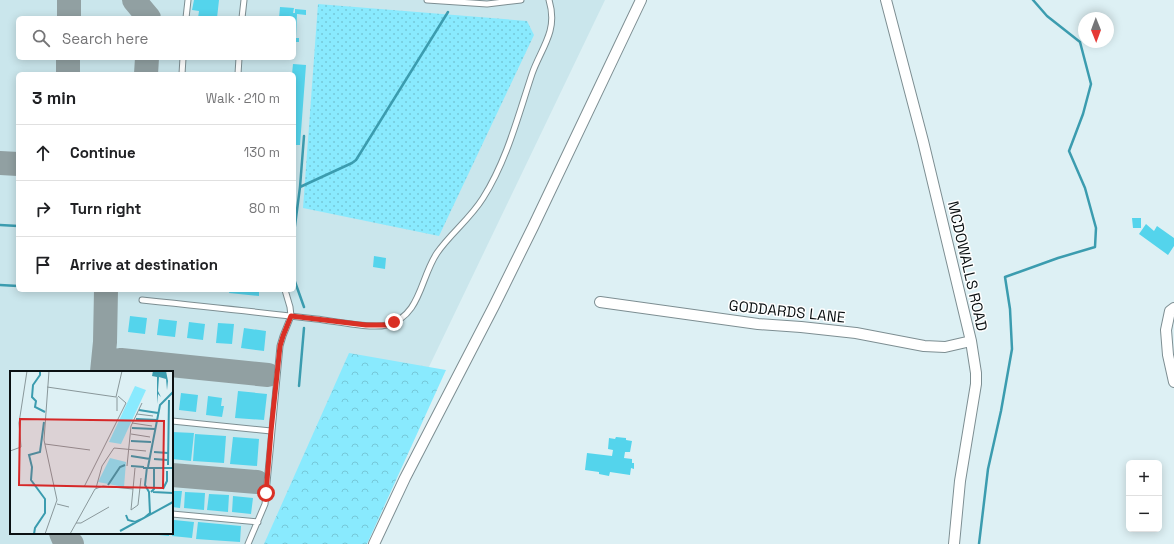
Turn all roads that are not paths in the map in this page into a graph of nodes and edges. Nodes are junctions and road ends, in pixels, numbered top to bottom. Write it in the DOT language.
graph roads {
  1 [pos="188,0"];
  2 [pos="244,0"];
  3 [pos="427,0"];
  4 [pos="521,0"];
  5 [pos="549,0"];
  6 [pos="640,0"];
  7 [pos="886,0"];
  8 [pos="186,16"];
  9 [pos="242,16"];
  10 [pos="183,60"];
  11 [pos="239,60"];
  12 [pos="182,72"];
  13 [pos="238,72"];
  14 [pos="286,292"];
  15 [pos="142,300"];
  16 [pos="600,302"];
  17 [pos="1172,309"];
  18 [pos="291,316"];
  19 [pos="971,341"];
  20 [pos="1174,382"];
  21 [pos="173,421"];
  22 [pos="271,431"];
  23 [pos="173,514"];
  24 [pos="258,522"];
  25 [pos="248,544"];
  26 [pos="374,544"];
  27 [pos="954,544"];
  1 -- 8 [label="lane"];
  2 -- 9 [label="lane"];
  3 -- 4 [label="lane"];
  5 -- 18 [label="lane"];
  6 -- 26 [label="street"];
  7 -- 19 [label="street, MCDOWALLS ROAD"];
  10 -- 12 [label="lane"];
  11 -- 13 [label="lane"];
  14 -- 18 [label="lane"];
  15 -- 18 [label="lane"];
  16 -- 19 [label="street, GODDARDS LANE"];
  17 -- 20 [label="street"];
  18 -- 22 [label="lane"];
  19 -- 27 [label="street, MCDOWALLS ROAD"];
  21 -- 22 [label="lane"];
  22 -- 24 [label="lane"];
  23 -- 24 [label="lane"];
  24 -- 25 [label="lane"];
}
